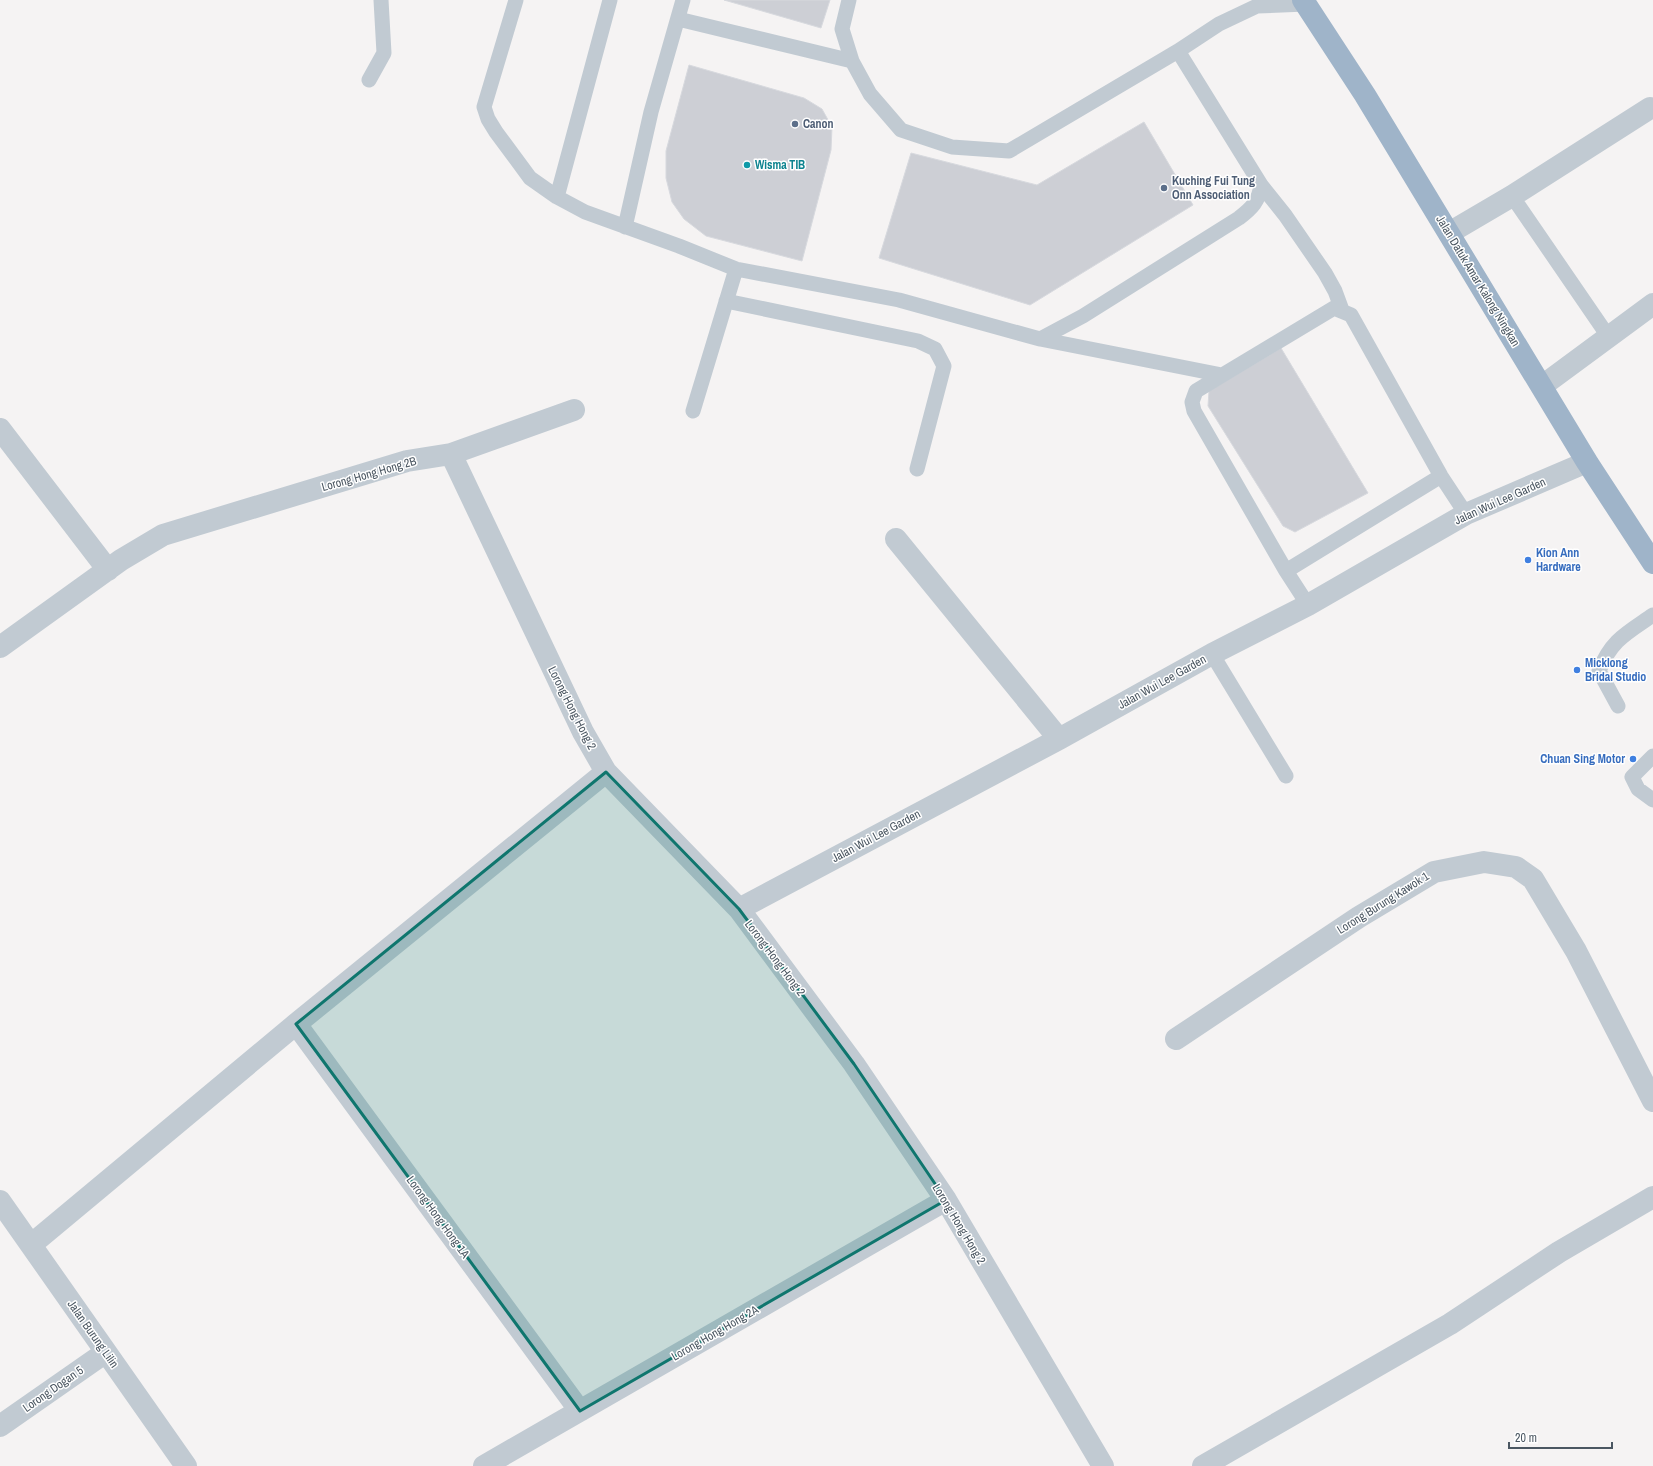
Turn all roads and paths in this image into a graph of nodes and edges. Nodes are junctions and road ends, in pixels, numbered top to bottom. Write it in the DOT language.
graph roads {
  1 [pos="380,0"];
  2 [pos="516,0"];
  3 [pos="610,0"];
  4 [pos="683,0"];
  5 [pos="850,0"];
  6 [pos="1305,2"];
  7 [pos="678,19"];
  8 [pos="1178,51"];
  9 [pos="852,61"];
  10 [pos="369,80"];
  11 [pos="1650,108"];
  12 [pos="1261,185"];
  13 [pos="1512,196"];
  14 [pos="557,197"];
  15 [pos="625,227"];
  16 [pos="1449,233"];
  17 [pos="736,269"];
  18 [pos="726,301"];
  19 [pos="1653,304"];
  20 [pos="1342,310"];
  21 [pos="1608,336"];
  22 [pos="1040,339"];
  23 [pos="1222,376"];
  24 [pos="1542,386"];
  25 [pos="574,410"];
  26 [pos="693,410"];
  27 [pos="0,429"];
  28 [pos="451,454"];
  29 [pos="1587,462"];
  30 [pos="917,469"];
  31 [pos="1441,476"];
  32 [pos="1466,514"];
  33 [pos="896,539"];
  34 [pos="1653,563"];
  35 [pos="108,570"];
  36 [pos="1286,571"];
  37 [pos="1308,605"];
  38 [pos="1653,615"];
  39 [pos="0,647"];
  40 [pos="1212,654"];
  41 [pos="1618,706"];
  42 [pos="1059,739"];
  43 [pos="1653,756"];
  44 [pos="606,772"];
  45 [pos="1286,776"];
  46 [pos="1653,800"];
  47 [pos="739,909"];
  48 [pos="296,1024"];
  49 [pos="1176,1039"];
  50 [pos="1653,1101"];
  51 [pos="1653,1197"];
  52 [pos="946,1200"];
  53 [pos="0,1201"];
  54 [pos="32,1244"];
  55 [pos="106,1352"];
  56 [pos="580,1411"];
  57 [pos="0,1426"];
  58 [pos="186,1466"];
  59 [pos="484,1466"];
  60 [pos="1103,1466"];
  61 [pos="1202,1466"];
  1 -- 10 [label="lane"];
  2 -- 14 [label="lane"];
  3 -- 14 [label="lane"];
  4 -- 7 [label="lane"];
  5 -- 9 [label="lane"];
  6 -- 8 [label="lane"];
  6 -- 16 [label="highway, Jalan Datuk Amar Kalong Ningkan"];
  7 -- 9 [label="lane"];
  7 -- 15 [label="lane"];
  8 -- 9 [label="lane"];
  8 -- 12 [label="lane"];
  11 -- 13 [label="street"];
  12 -- 20 [label="lane"];
  12 -- 22 [label="lane"];
  13 -- 16 [label="street"];
  13 -- 21 [label="lane"];
  14 -- 15 [label="lane"];
  15 -- 17 [label="lane"];
  16 -- 24 [label="highway, Jalan Datuk Amar Kalong Ningkan"];
  17 -- 18 [label="lane"];
  17 -- 22 [label="lane"];
  18 -- 26 [label="lane"];
  18 -- 30 [label="lane"];
  19 -- 21 [label="street"];
  20 -- 23 [label="lane"];
  20 -- 31 [label="lane"];
  21 -- 24 [label="street"];
  22 -- 23 [label="lane"];
  23 -- 36 [label="lane"];
  24 -- 29 [label="highway, Jalan Datuk Amar Kalong Ningkan"];
  25 -- 28 [label="street, Lorong Hong Hong 2B"];
  27 -- 35 [label="street"];
  28 -- 35 [label="street, Lorong Hong Hong 2B"];
  28 -- 44 [label="street, Lorong Hong Hong 2"];
  29 -- 32 [label="street, Jalan Wui Lee Garden"];
  29 -- 34 [label="highway, Jalan Datuk Amar Kalong Ningkan"];
  31 -- 32 [label="lane"];
  31 -- 36 [label="lane"];
  32 -- 37 [label="street, Jalan Wui Lee Garden"];
  33 -- 42 [label="street"];
  35 -- 39 [label="street, Lorong Hong Hong 2B"];
  36 -- 37 [label="lane"];
  37 -- 40 [label="street, Jalan Wui Lee Garden"];
  38 -- 41 [label="lane"];
  40 -- 42 [label="street, Jalan Wui Lee Garden"];
  40 -- 45 [label="lane"];
  42 -- 47 [label="street, Jalan Wui Lee Garden"];
  43 -- 46 [label="lane"];
  44 -- 47 [label="street, Lorong Hong Hong 2"];
  44 -- 48 [label="street"];
  47 -- 52 [label="street, Lorong Hong Hong 2"];
  48 -- 54 [label="street"];
  48 -- 56 [label="street, Lorong Hong Hong 1A"];
  49 -- 50 [label="street, Lorong Burung Kawok 1"];
  51 -- 61 [label="street"];
  52 -- 56 [label="street, Lorong Hong Hong 2A"];
  52 -- 60 [label="street, Lorong Hong Hong 2"];
  53 -- 54 [label="street, Jalan Burung Lilin"];
  54 -- 55 [label="street, Jalan Burung Lilin"];
  55 -- 57 [label="street, Lorong Dogan 5"];
  55 -- 58 [label="street, Jalan Burung Lilin"];
  56 -- 59 [label="street, Lorong Hong Hong 2A"];
}
